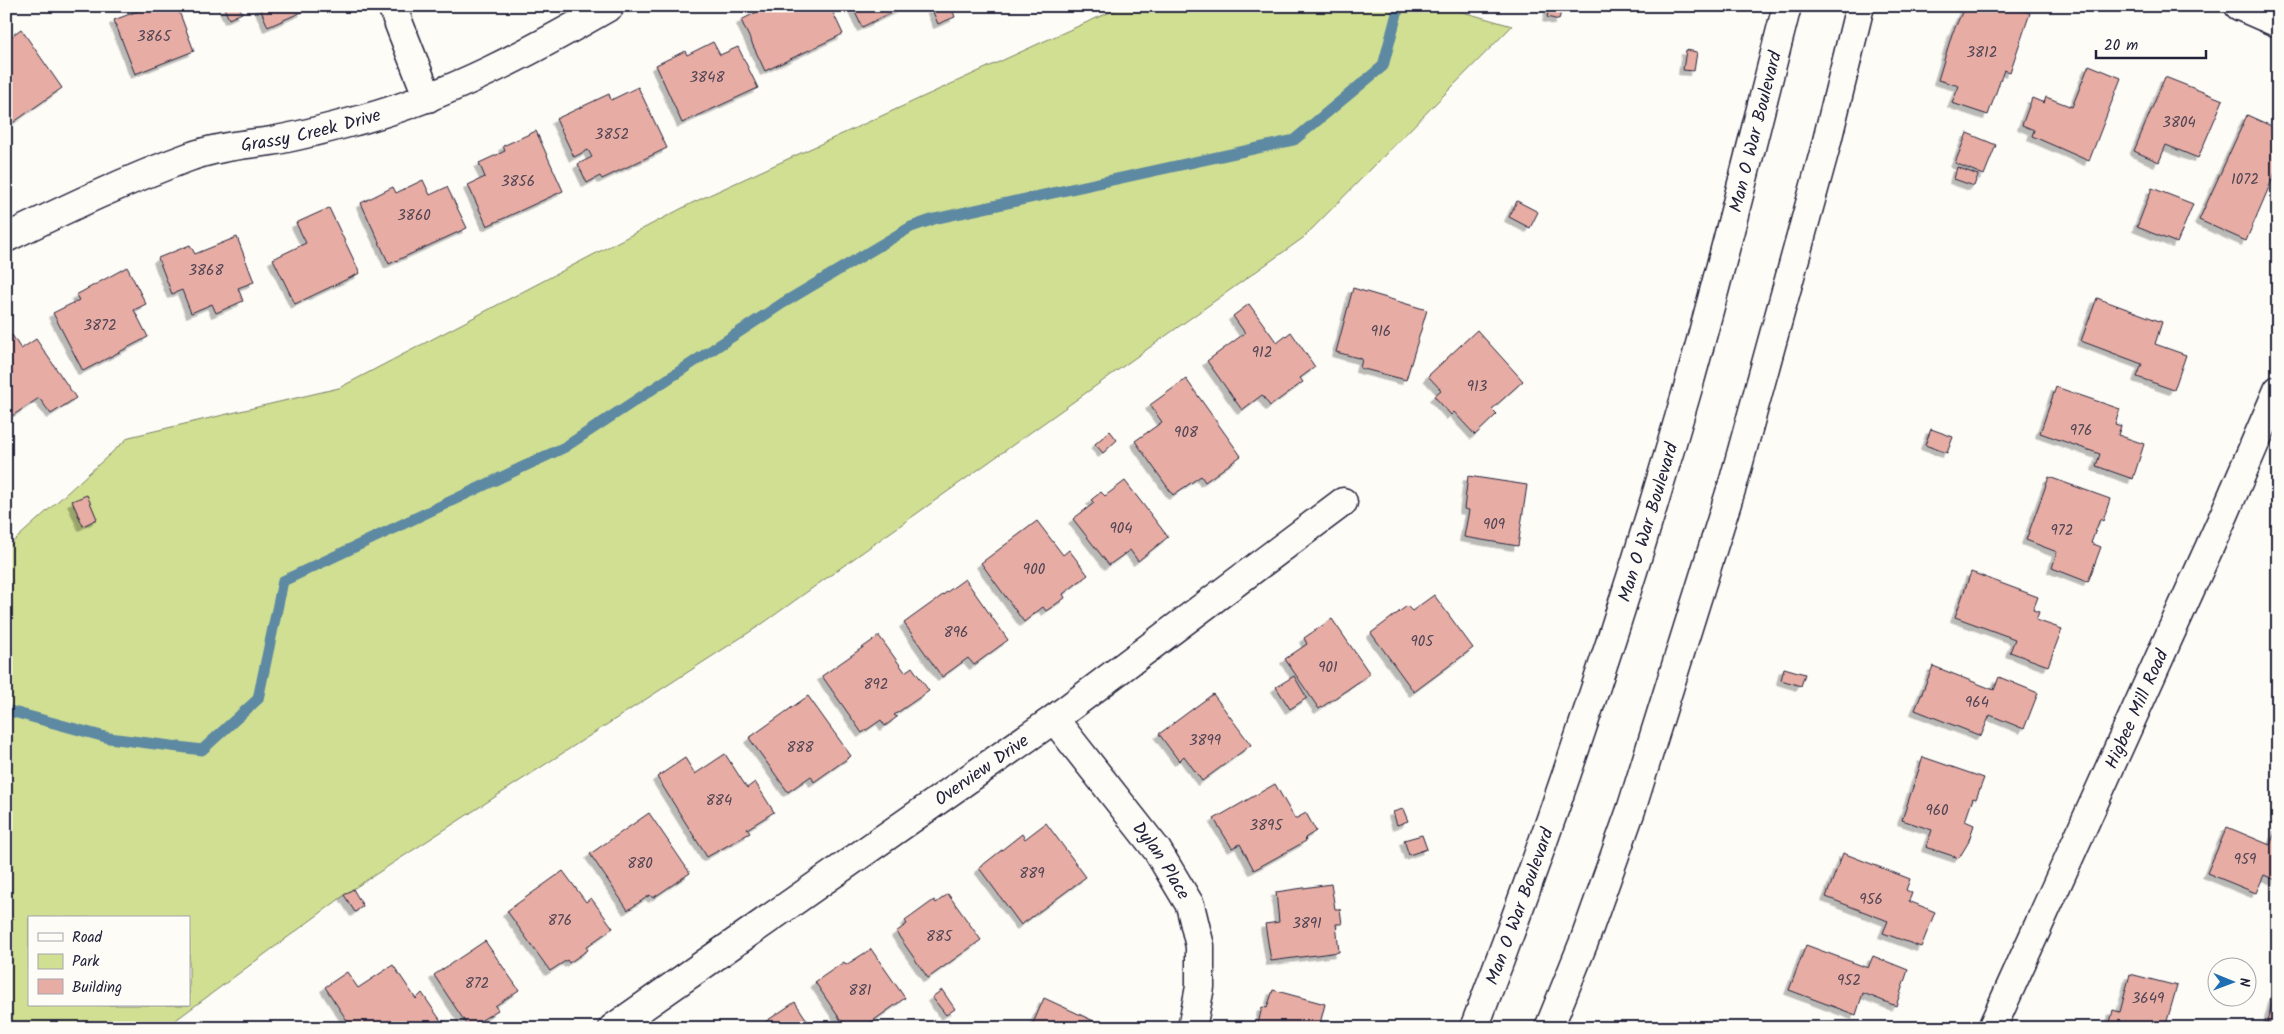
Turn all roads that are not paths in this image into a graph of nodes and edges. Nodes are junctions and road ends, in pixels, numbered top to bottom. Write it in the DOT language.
graph roads {
  1 [pos="392,6"];
  2 [pos="610,6"];
  3 [pos="1788,6"];
  4 [pos="1860,6"];
  5 [pos="2239,6"];
  6 [pos="2278,22"];
  7 [pos="428,98"];
  8 [pos="6,238"];
  9 [pos="2278,390"];
  10 [pos="1343,502"];
  11 [pos="1054,719"];
  12 [pos="613,1028"];
  13 [pos="1192,1028"];
  14 [pos="1474,1028"];
  15 [pos="1550,1028"];
  16 [pos="1992,1028"];
  1 -- 7 [label="street"];
  2 -- 7 [label="street, Grassy Creek Drive"];
  3 -- 14 [label="street, Man O War Boulevard"];
  4 -- 15 [label="street"];
  5 -- 6 [label="street"];
  7 -- 8 [label="street, Grassy Creek Drive"];
  9 -- 16 [label="street, Higbee Mill Road"];
  10 -- 11 [label="street, Overview Drive"];
  11 -- 12 [label="street, Overview Drive"];
  11 -- 13 [label="street, Dylan Place"];
}
